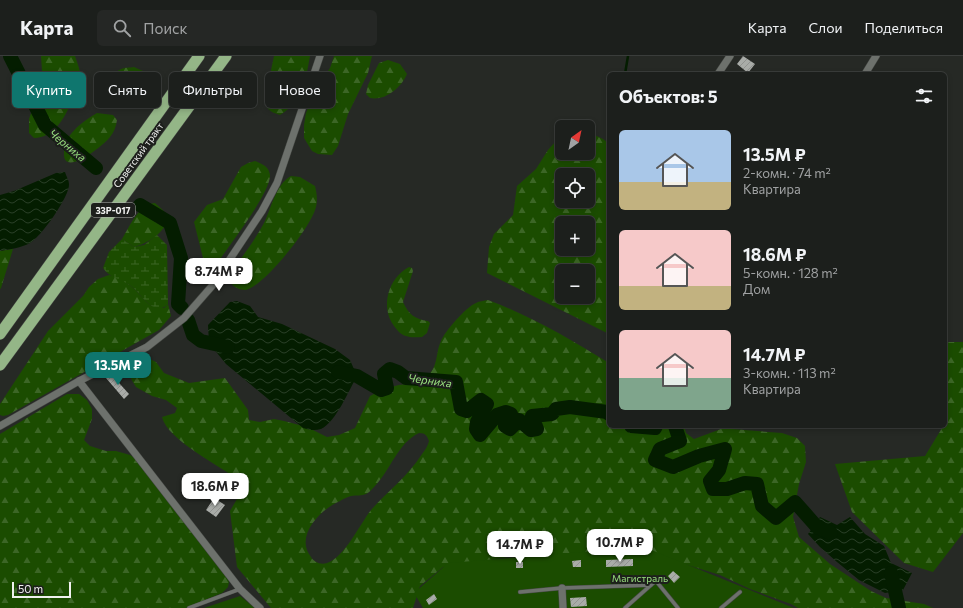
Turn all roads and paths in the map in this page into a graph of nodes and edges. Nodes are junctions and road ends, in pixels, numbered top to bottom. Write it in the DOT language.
graph roads {
  1 [pos="199,56"];
  2 [pos="226,56"];
  3 [pos="320,56"];
  4 [pos="730,56"];
  5 [pos="876,56"];
  6 [pos="719,72"];
  7 [pos="866,72"];
  8 [pos="0,334"];
  9 [pos="0,365"];
  10 [pos="79,381"];
  11 [pos="0,426"];
  12 [pos="651,585"];
  13 [pos="562,588"];
  14 [pos="240,589"];
  15 [pos="520,592"];
  16 [pos="740,592"];
  17 [pos="189,608"];
  18 [pos="260,608"];
  19 [pos="564,608"];
  20 [pos="625,608"];
  21 [pos="678,608"];
  22 [pos="721,608"];
  1 -- 8 [label="highway, Советский тракт / 33Р-017"];
  2 -- 9 [label="highway, Советский тракт / 33Р-017"];
  3 -- 10 [label="street"];
  4 -- 6 [label="street"];
  5 -- 7 [label="street"];
  10 -- 11 [label="street"];
  10 -- 14 [label="street"];
  12 -- 13 [label="lane"];
  12 -- 20 [label="lane"];
  12 -- 21 [label="lane"];
  13 -- 15 [label="lane"];
  13 -- 19 [label="street"];
  14 -- 17 [label="lane"];
  14 -- 18 [label="street"];
  16 -- 22 [label="lane"];
}
